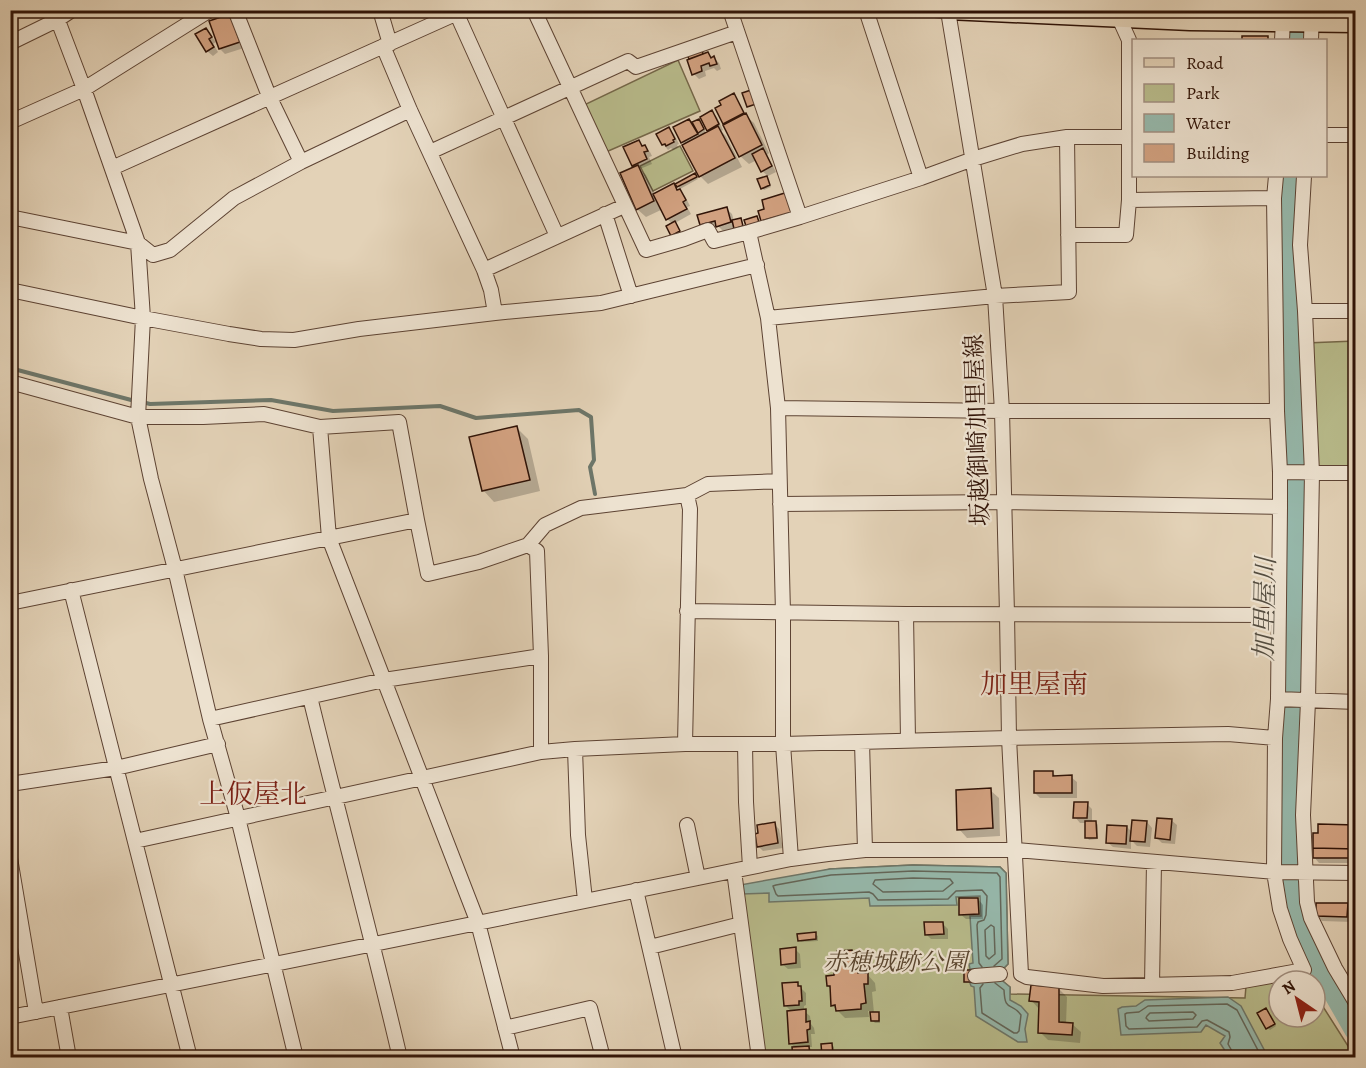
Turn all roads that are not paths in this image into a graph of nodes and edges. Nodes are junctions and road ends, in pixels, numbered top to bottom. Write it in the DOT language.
graph roads {
  1 [pos="72,10"];
  2 [pos="210,10"];
  3 [pos="235,10"];
  4 [pos="380,10"];
  5 [pos="534,10"];
  6 [pos="730,10"];
  7 [pos="866,10"];
  8 [pos="935,10"];
  9 [pos="948,11"];
  10 [pos="458,12"];
  11 [pos="1119,14"];
  12 [pos="55,15"];
  13 [pos="1190,16"];
  14 [pos="1312,16"];
  15 [pos="1283,21"];
  16 [pos="1356,23"];
  17 [pos="737,32"];
  18 [pos="1282,39"];
  19 [pos="1311,39"];
  20 [pos="10,43"];
  21 [pos="386,45"];
  22 [pos="570,88"];
  23 [pos="84,89"];
  24 [pos="269,96"];
  25 [pos="410,110"];
  26 [pos="504,119"];
  27 [pos="10,122"];
  28 [pos="1327,135"];
  29 [pos="1356,135"];
  30 [pos="1066,137"];
  31 [pos="1131,137"];
  32 [pos="430,152"];
  33 [pos="973,159"];
  34 [pos="301,162"];
  35 [pos="112,168"];
  36 [pos="1276,177"];
  37 [pos="1304,177"];
  38 [pos="921,178"];
  39 [pos="1275,198"];
  40 [pos="1129,200"];
  41 [pos="624,206"];
  42 [pos="604,214"];
  43 [pos="10,217"];
  44 [pos="800,217"];
  45 [pos="749,232"];
  46 [pos="557,236"];
  47 [pos="1068,236"];
  48 [pos="138,243"];
  49 [pos="757,265"];
  50 [pos="484,270"];
  51 [pos="10,290"];
  52 [pos="631,296"];
  53 [pos="995,296"];
  54 [pos="1305,311"];
  55 [pos="1356,311"];
  56 [pos="495,313"];
  57 [pos="142,318"];
  58 [pos="768,318"];
  59 [pos="10,382"];
  60 [pos="778,408"];
  61 [pos="1002,411"];
  62 [pos="1277,411"];
  63 [pos="138,417"];
  64 [pos="320,427"];
  65 [pos="1280,472"];
  66 [pos="1312,473"];
  67 [pos="1356,473"];
  68 [pos="779,481"];
  69 [pos="687,495"];
  70 [pos="1004,502"];
  71 [pos="780,504"];
  72 [pos="1281,507"];
  73 [pos="417,520"];
  74 [pos="329,538"];
  75 [pos="528,545"];
  76 [pos="175,569"];
  77 [pos="71,591"];
  78 [pos="10,603"];
  79 [pos="687,611"];
  80 [pos="783,612"];
  81 [pos="906,614"];
  82 [pos="1007,614"];
  83 [pos="1278,615"];
  84 [pos="541,656"];
  85 [pos="384,680"];
  86 [pos="310,697"];
  87 [pos="1278,699"];
  88 [pos="1308,701"];
  89 [pos="1356,702"];
  90 [pos="210,718"];
  91 [pos="1009,738"];
  92 [pos="1275,738"];
  93 [pos="908,740"];
  94 [pos="862,742"];
  95 [pos="218,744"];
  96 [pos="685,744"];
  97 [pos="745,744"];
  98 [pos="783,744"];
  99 [pos="576,748"];
  100 [pos="541,752"];
  101 [pos="116,768"];
  102 [pos="422,778"];
  103 [pos="10,784"];
  104 [pos="335,797"];
  105 [pos="238,818"];
  106 [pos="687,825"];
  107 [pos="135,841"];
  108 [pos="865,850"];
  109 [pos="1016,850"];
  110 [pos="10,858"];
  111 [pos="791,859"];
  112 [pos="1154,862"];
  113 [pos="750,867"];
  114 [pos="734,871"];
  115 [pos="1276,872"];
  116 [pos="1304,873"];
  117 [pos="1356,873"];
  118 [pos="698,878"];
  119 [pos="636,890"];
  120 [pos="585,900"];
  121 [pos="14,907"];
  122 [pos="478,923"];
  123 [pos="741,924"];
  124 [pos="374,944"];
  125 [pos="650,947"];
  126 [pos="273,964"];
  127 [pos="1000,974"];
  128 [pos="975,976"];
  129 [pos="172,984"];
  130 [pos="1152,985"];
  131 [pos="1356,1003"];
  132 [pos="60,1007"];
  133 [pos="36,1012"];
  134 [pos="10,1017"];
  135 [pos="505,1028"];
  136 [pos="69,1058"];
  137 [pos="190,1058"];
  138 [pos="296,1058"];
  139 [pos="400,1058"];
  140 [pos="513,1058"];
  141 [pos="603,1058"];
  142 [pos="675,1058"];
  143 [pos="759,1058"];
  1 -- 12 [label="street"];
  2 -- 23 [label="street"];
  3 -- 24 [label="street"];
  4 -- 21 [label="street"];
  5 -- 22 [label="street"];
  6 -- 17 [label="street"];
  7 -- 38 [label="street"];
  8 -- 9 [label="street"];
  9 -- 11 [label="main road"];
  9 -- 33 [label="street, 坂越御崎加里屋線"];
  10 -- 21 [label="street"];
  10 -- 26 [label="street"];
  11 -- 13 [label="main road"];
  11 -- 31 [label="street"];
  12 -- 20 [label="street"];
  12 -- 23 [label="street"];
  13 -- 15 [label="main road"];
  14 -- 15 [label="main road"];
  14 -- 16 [label="main road"];
  14 -- 19 [label="street"];
  15 -- 18 [label="street"];
  17 -- 22 [label="street"];
  17 -- 44 [label="street"];
  21 -- 24 [label="street"];
  21 -- 25 [label="street"];
  22 -- 26 [label="street"];
  22 -- 41 [label="street"];
  23 -- 27 [label="street"];
  23 -- 35 [label="street"];
  24 -- 34 [label="street"];
  24 -- 35 [label="street"];
  25 -- 32 [label="street"];
  25 -- 34 [label="street"];
  26 -- 32 [label="street"];
  26 -- 46 [label="street"];
  28 -- 29 [label="street"];
  30 -- 31 [label="street"];
  30 -- 33 [label="street"];
  30 -- 47 [label="street"];
  31 -- 40 [label="street"];
  32 -- 50 [label="street"];
  33 -- 38 [label="street"];
  33 -- 53 [label="street, 坂越御崎加里屋線"];
  34 -- 48 [label="street"];
  35 -- 48 [label="street"];
  36 -- 39 [label="street"];
  37 -- 54 [label="street"];
  38 -- 44 [label="street"];
  39 -- 40 [label="street"];
  39 -- 62 [label="street"];
  40 -- 47 [label="street"];
  41 -- 42 [label="street"];
  41 -- 45 [label="street"];
  42 -- 46 [label="street"];
  42 -- 52 [label="street"];
  43 -- 48 [label="street"];
  44 -- 45 [label="street"];
  45 -- 49 [label="street"];
  46 -- 50 [label="street"];
  47 -- 53 [label="street"];
  48 -- 57 [label="street"];
  49 -- 52 [label="street"];
  49 -- 58 [label="street"];
  50 -- 56 [label="street"];
  51 -- 57 [label="street"];
  52 -- 56 [label="street"];
  53 -- 58 [label="street"];
  53 -- 61 [label="street, 坂越御崎加里屋線"];
  54 -- 55 [label="street"];
  54 -- 66 [label="street"];
  56 -- 57 [label="street"];
  57 -- 63 [label="street"];
  58 -- 60 [label="street"];
  59 -- 63 [label="street"];
  60 -- 61 [label="street"];
  60 -- 68 [label="street"];
  61 -- 62 [label="street"];
  61 -- 70 [label="street, 坂越御崎加里屋線"];
  62 -- 65 [label="street"];
  63 -- 64 [label="street"];
  63 -- 76 [label="street"];
  64 -- 73 [label="street"];
  64 -- 74 [label="street"];
  65 -- 66 [label="street"];
  65 -- 72 [label="street"];
  66 -- 67 [label="street"];
  66 -- 88 [label="street"];
  68 -- 69 [label="street"];
  68 -- 71 [label="street"];
  69 -- 75 [label="street"];
  69 -- 79 [label="street"];
  70 -- 71 [label="street"];
  70 -- 72 [label="street"];
  70 -- 82 [label="street, 坂越御崎加里屋線"];
  71 -- 80 [label="street"];
  72 -- 83 [label="street"];
  73 -- 74 [label="street"];
  73 -- 75 [label="street"];
  74 -- 76 [label="street"];
  74 -- 85 [label="street"];
  75 -- 84 [label="street"];
  76 -- 77 [label="street"];
  76 -- 90 [label="street"];
  77 -- 78 [label="street"];
  77 -- 101 [label="street"];
  79 -- 80 [label="street"];
  79 -- 96 [label="street"];
  80 -- 81 [label="street"];
  80 -- 98 [label="street"];
  81 -- 82 [label="street"];
  81 -- 93 [label="street"];
  82 -- 83 [label="street"];
  82 -- 91 [label="street, 坂越御崎加里屋線"];
  83 -- 87 [label="street"];
  84 -- 85 [label="street"];
  84 -- 100 [label="street"];
  85 -- 86 [label="street"];
  85 -- 102 [label="street"];
  86 -- 90 [label="street"];
  86 -- 104 [label="street"];
  87 -- 88 [label="street"];
  87 -- 92 [label="street"];
  88 -- 89 [label="street"];
  88 -- 116 [label="street"];
  90 -- 95 [label="street"];
  91 -- 92 [label="street"];
  91 -- 93 [label="street"];
  91 -- 109 [label="street, 坂越御崎加里屋線"];
  92 -- 115 [label="street"];
  93 -- 94 [label="street"];
  94 -- 98 [label="street"];
  94 -- 108 [label="street"];
  95 -- 101 [label="street"];
  95 -- 105 [label="street"];
  96 -- 97 [label="street"];
  96 -- 99 [label="street"];
  97 -- 98 [label="street"];
  97 -- 113 [label="street"];
  98 -- 111 [label="street"];
  99 -- 100 [label="street"];
  99 -- 120 [label="street"];
  100 -- 102 [label="street"];
  101 -- 103 [label="street"];
  101 -- 107 [label="street"];
  102 -- 104 [label="street"];
  102 -- 122 [label="street"];
  104 -- 105 [label="street"];
  104 -- 124 [label="street"];
  105 -- 107 [label="street"];
  105 -- 126 [label="street"];
  106 -- 118 [label="street"];
  107 -- 129 [label="street"];
  108 -- 109 [label="street"];
  108 -- 111 [label="street"];
  109 -- 112 [label="street"];
  109 -- 130 [label="street, 坂越御崎加里屋線"];
  110 -- 121 [label="street"];
  111 -- 113 [label="street"];
  112 -- 115 [label="street"];
  112 -- 130 [label="street"];
  113 -- 114 [label="street"];
  114 -- 118 [label="street"];
  114 -- 123 [label="street"];
  115 -- 116 [label="street"];
  115 -- 130 [label="street"];
  116 -- 117 [label="street"];
  116 -- 131 [label="street"];
  118 -- 119 [label="street"];
  119 -- 120 [label="street"];
  119 -- 125 [label="street"];
  120 -- 122 [label="street"];
  121 -- 133 [label="street"];
  122 -- 124 [label="street"];
  122 -- 135 [label="street"];
  123 -- 125 [label="street"];
  123 -- 143 [label="street"];
  124 -- 126 [label="street"];
  124 -- 139 [label="street"];
  125 -- 142 [label="street"];
  126 -- 129 [label="street"];
  126 -- 138 [label="street"];
  127 -- 128 [label="street"];
  129 -- 132 [label="street"];
  129 -- 137 [label="street"];
  132 -- 133 [label="street"];
  132 -- 136 [label="street"];
  133 -- 134 [label="street"];
  135 -- 140 [label="street"];
  135 -- 141 [label="street"];
}
